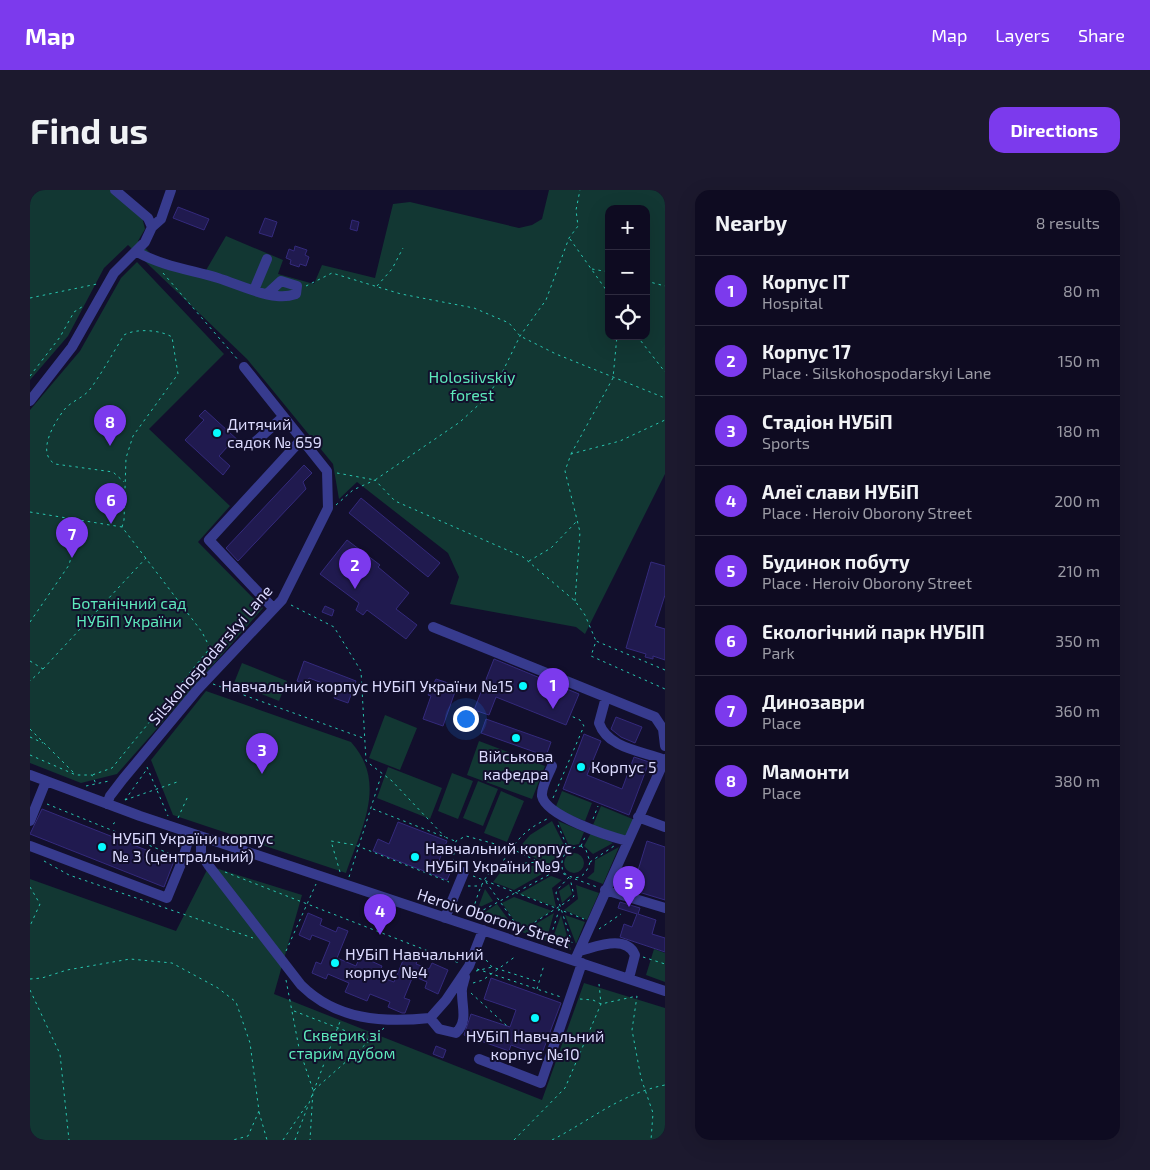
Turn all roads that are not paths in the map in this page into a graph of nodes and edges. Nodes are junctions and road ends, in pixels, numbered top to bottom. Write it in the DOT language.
graph roads {
  1 [pos="115,190"];
  2 [pos="172,190"];
  3 [pos="152,227"];
  4 [pos="137,252"];
  5 [pos="267,259"];
  6 [pos="254,290"];
  7 [pos="267,294"];
  8 [pos="244,367"];
  9 [pos="30,401"];
  10 [pos="283,416"];
  11 [pos="301,440"];
  12 [pos="255,442"];
  13 [pos="273,608"];
  14 [pos="432,627"];
  15 [pos="606,697"];
  16 [pos="665,746"];
  17 [pos="665,760"];
  18 [pos="552,766"];
  19 [pos="30,775"];
  20 [pos="46,781"];
  21 [pos="107,804"];
  22 [pos="638,817"];
  23 [pos="30,821"];
  24 [pos="665,827"];
  25 [pos="190,833"];
  26 [pos="201,837"];
  27 [pos="625,840"];
  28 [pos="30,846"];
  29 [pos="464,872"];
  30 [pos="605,890"];
  31 [pos="665,908"];
  32 [pos="446,918"];
  33 [pos="483,930"];
  34 [pos="579,957"];
  35 [pos="468,968"];
  36 [pos="628,978"];
  37 [pos="665,991"];
  38 [pos="430,1018"];
  39 [pos="478,1059"];
  1 -- 3 [label="street"];
  2 -- 3 [label="street"];
  3 -- 4 [label="street"];
  4 -- 6 [label="street"];
  4 -- 9 [label="street"];
  5 -- 6 [label="street"];
  6 -- 7 [label="street"];
  7 -- 7 [label="street"];
  8 -- 10 [label="street"];
  10 -- 11 [label="street"];
  10 -- 12 [label="street"];
  11 -- 13 [label="street, Silskohospodarskyi Lane"];
  11 -- 13 [label="street"];
  13 -- 21 [label="street, Silskohospodarskyi Lane"];
  14 -- 15 [label="street"];
  15 -- 16 [label="street"];
  15 -- 17 [label="street"];
  17 -- 22 [label="street"];
  18 -- 27 [label="street"];
  19 -- 20 [label="street, Heroiv Oborony Street"];
  20 -- 21 [label="street, Heroiv Oborony Street"];
  20 -- 23 [label="street"];
  21 -- 25 [label="street, Heroiv Oborony Street"];
  22 -- 24 [label="street"];
  22 -- 27 [label="street"];
  25 -- 26 [label="street, Heroiv Oborony Street"];
  25 -- 28 [label="street"];
  26 -- 32 [label="street, Heroiv Oborony Street"];
  26 -- 38 [label="street"];
  27 -- 30 [label="street"];
  29 -- 32 [label="street"];
  30 -- 31 [label="street"];
  30 -- 34 [label="street"];
  32 -- 33 [label="street, Heroiv Oborony Street"];
  33 -- 34 [label="street, Heroiv Oborony Street"];
  33 -- 35 [label="street"];
  34 -- 36 [label="street, Heroiv Oborony Street"];
  34 -- 36 [label="street"];
  34 -- 39 [label="street"];
  35 -- 38 [label="street"];
  35 -- 38 [label="street"];
  36 -- 37 [label="street, Heroiv Oborony Street"];
}
